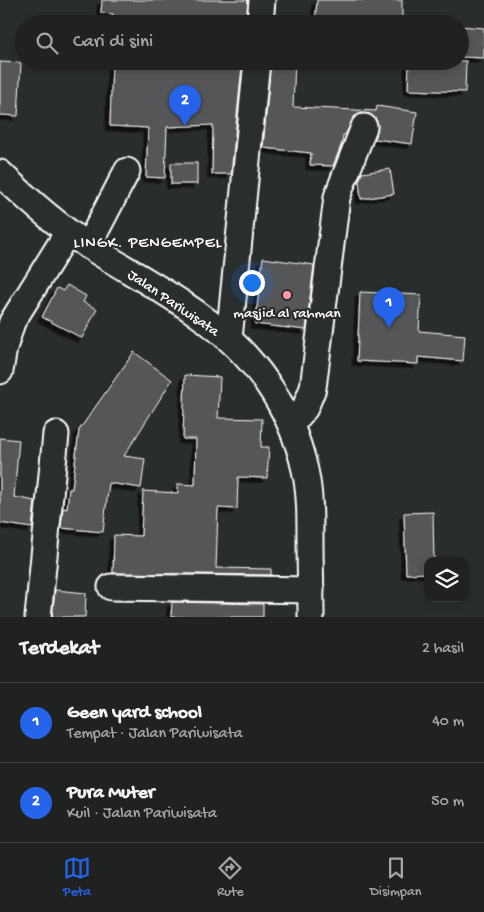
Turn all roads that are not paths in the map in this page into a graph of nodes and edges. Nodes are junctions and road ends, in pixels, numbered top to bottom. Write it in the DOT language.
graph roads {
  1 [pos="262,0"];
  2 [pos="261,15"];
  3 [pos="256,70"];
  4 [pos="364,128"];
  5 [pos="127,171"];
  6 [pos="0,173"];
  7 [pos="78,239"];
  8 [pos="229,339"];
  9 [pos="0,371"];
  10 [pos="291,426"];
  11 [pos="56,434"];
  12 [pos="111,587"];
  13 [pos="311,590"];
  14 [pos="38,617"];
  15 [pos="311,617"];
  1 -- 2 [label="street"];
  3 -- 8 [label="street"];
  4 -- 10 [label="street"];
  5 -- 7 [label="street"];
  6 -- 7 [label="street, Jalan Pariwisata"];
  7 -- 8 [label="street, Jalan Pariwisata"];
  7 -- 9 [label="street"];
  8 -- 10 [label="street, Jalan Pariwisata"];
  10 -- 13 [label="street, Jalan Pariwisata"];
  11 -- 14 [label="street"];
  12 -- 13 [label="street"];
  13 -- 15 [label="street, Jalan Pariwisata"];
}
